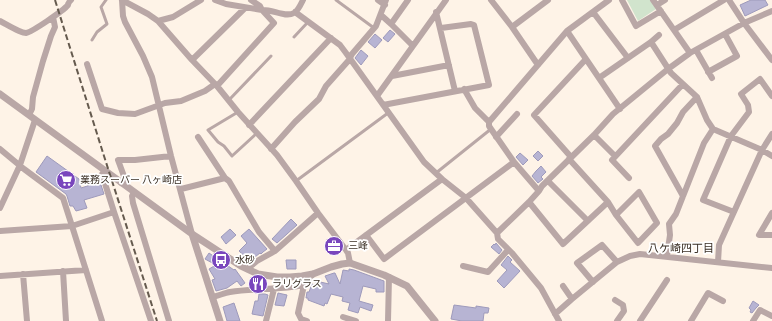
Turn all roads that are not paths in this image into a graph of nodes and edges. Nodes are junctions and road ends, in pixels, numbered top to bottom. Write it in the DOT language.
graph roads {
  1 [pos="106,0"];
  2 [pos="122,0"];
  3 [pos="201,0"];
  4 [pos="215,0"];
  5 [pos="251,0"];
  6 [pos="303,0"];
  7 [pos="336,0"];
  8 [pos="378,0"];
  9 [pos="408,0"];
  10 [pos="491,0"];
  11 [pos="548,0"];
  12 [pos="609,0"];
  13 [pos="622,0"];
  14 [pos="665,0"];
  15 [pos="724,0"];
  16 [pos="729,0"];
  17 [pos="445,1"];
  18 [pos="70,2"];
  19 [pos="386,3"];
  20 [pos="655,3"];
  21 [pos="245,8"];
  22 [pos="262,10"];
  23 [pos="661,11"];
  24 [pos="772,11"];
  25 [pos="295,12"];
  26 [pos="436,12"];
  27 [pos="593,12"];
  28 [pos="381,15"];
  29 [pos="53,17"];
  30 [pos="0,21"];
  31 [pos="158,21"];
  32 [pos="308,21"];
  33 [pos="744,23"];
  34 [pos="391,24"];
  35 [pos="512,27"];
  36 [pos="374,28"];
  37 [pos="441,28"];
  38 [pos="674,30"];
  39 [pos="567,31"];
  40 [pos="725,34"];
  41 [pos="659,35"];
  42 [pos="294,37"];
  43 [pos="331,38"];
  44 [pos="92,40"];
  45 [pos="651,42"];
  46 [pos="413,46"];
  47 [pos="696,50"];
  48 [pos="690,53"];
  49 [pos="271,56"];
  50 [pos="350,58"];
  51 [pos="628,58"];
  52 [pos="586,59"];
  53 [pos="192,60"];
  54 [pos="772,60"];
  55 [pos="87,64"];
  56 [pos="449,65"];
  57 [pos="538,65"];
  58 [pos="668,69"];
  59 [pos="708,72"];
  60 [pos="392,76"];
  61 [pos="599,78"];
  62 [pos="712,78"];
  63 [pos="683,84"];
  64 [pos="216,85"];
  65 [pos="464,89"];
  66 [pos="455,91"];
  67 [pos="0,94"];
  68 [pos="377,96"];
  69 [pos="772,96"];
  70 [pos="697,97"];
  71 [pos="229,100"];
  72 [pos="159,105"];
  73 [pos="383,105"];
  74 [pos="620,109"];
  75 [pos="238,112"];
  76 [pos="388,113"];
  77 [pos="517,114"];
  78 [pos="29,115"];
  79 [pos="36,120"];
  80 [pos="489,122"];
  81 [pos="250,125"];
  82 [pos="491,129"];
  83 [pos="713,129"];
  84 [pos="257,133"];
  85 [pos="772,134"];
  86 [pos="594,135"];
  87 [pos="731,136"];
  88 [pos="198,137"];
  89 [pos="496,137"];
  90 [pos="0,149"];
  91 [pos="271,149"];
  92 [pos="762,150"];
  93 [pos="171,156"];
  94 [pos="615,156"];
  95 [pos="772,156"];
  96 [pos="570,158"];
  97 [pos="514,162"];
  98 [pos="20,165"];
  99 [pos="102,169"];
  100 [pos="436,173"];
  101 [pos="226,178"];
  102 [pos="629,178"];
  103 [pos="442,179"];
  104 [pos="296,181"];
  105 [pos="548,181"];
  106 [pos="124,184"];
  107 [pos="181,189"];
  108 [pos="539,191"];
  109 [pos="134,192"];
  110 [pos="683,196"];
  111 [pos="466,198"];
  112 [pos="528,202"];
  113 [pos="608,202"];
  114 [pos="0,208"];
  115 [pos="114,212"];
  116 [pos="734,212"];
  117 [pos="318,213"];
  118 [pos="772,213"];
  119 [pos="616,214"];
  120 [pos="588,221"];
  121 [pos="72,226"];
  122 [pos="0,231"];
  123 [pos="497,233"];
  124 [pos="192,234"];
  125 [pos="366,235"];
  126 [pos="772,235"];
  127 [pos="346,250"];
  128 [pos="508,250"];
  129 [pos="275,251"];
  130 [pos="667,256"];
  131 [pos="617,262"];
  132 [pos="718,262"];
  133 [pos="350,264"];
  134 [pos="463,266"];
  135 [pos="772,268"];
  136 [pos="247,269"];
  137 [pos="86,270"];
  138 [pos="63,272"];
  139 [pos="23,274"];
  140 [pos="313,274"];
  141 [pos="0,276"];
  142 [pos="389,277"];
  143 [pos="667,280"];
  144 [pos="593,282"];
  145 [pos="304,285"];
  146 [pos="563,286"];
  147 [pos="274,289"];
  148 [pos="212,297"];
  149 [pos="572,299"];
  150 [pos="615,300"];
  151 [pos="723,301"];
  152 [pos="556,314"];
  153 [pos="772,316"];
  154 [pos="343,317"];
  155 [pos="26,321"];
  156 [pos="66,321"];
  157 [pos="102,321"];
  158 [pos="150,321"];
  159 [pos="169,321"];
  160 [pos="220,321"];
  161 [pos="266,321"];
  162 [pos="307,321"];
  163 [pos="356,321"];
  164 [pos="388,321"];
  165 [pos="435,321"];
  166 [pos="559,321"];
  167 [pos="617,321"];
  168 [pos="640,321"];
  169 [pos="691,321"];
  170 [pos="752,321"];
  1 -- 44 [label="lane"];
  2 -- 31 [label="street"];
  2 -- 72 [label="street"];
  3 -- 31 [label="street"];
  4 -- 21 [label="street"];
  5 -- 22 [label="street"];
  6 -- 25 [label="street"];
  7 -- 36 [label="lane"];
  8 -- 19 [label="street"];
  9 -- 34 [label="street"];
  10 -- 35 [label="street"];
  11 -- 35 [label="street"];
  12 -- 27 [label="street"];
  13 -- 23 [label="street"];
  14 -- 20 [label="street"];
  15 -- 38 [label="street"];
  16 -- 33 [label="street"];
  17 -- 26 [label="street"];
  18 -- 29 [label="street"];
  19 -- 28 [label="street"];
  20 -- 23 [label="street"];
  21 -- 22 [label="street"];
  21 -- 53 [label="street"];
  22 -- 25 [label="street"];
  22 -- 64 [label="street"];
  23 -- 38 [label="street"];
  24 -- 33 [label="street"];
  25 -- 32 [label="street"];
  26 -- 37 [label="street"];
  26 -- 46 [label="street"];
  27 -- 39 [label="street"];
  27 -- 51 [label="street"];
  28 -- 34 [label="street"];
  28 -- 36 [label="street"];
  29 -- 30 [label="street"];
  29 -- 78 [label="street"];
  31 -- 53 [label="street"];
  32 -- 42 [label="lane"];
  32 -- 43 [label="street"];
  33 -- 40 [label="street"];
  33 -- 54 [label="street"];
  34 -- 46 [label="street"];
  35 -- 57 [label="street"];
  36 -- 50 [label="street"];
  37 -- 56 [label="street"];
  37 -- 65 [label="street"];
  38 -- 48 [label="street"];
  39 -- 52 [label="street"];
  39 -- 57 [label="street"];
  40 -- 47 [label="street"];
  40 -- 59 [label="street"];
  41 -- 45 [label="street"];
  43 -- 50 [label="street"];
  43 -- 81 [label="street"];
  45 -- 51 [label="street"];
  45 -- 58 [label="street"];
  46 -- 60 [label="street"];
  47 -- 48 [label="street"];
  47 -- 59 [label="street"];
  48 -- 58 [label="street"];
  49 -- 71 [label="lane"];
  50 -- 68 [label="street"];
  50 -- 91 [label="street"];
  51 -- 61 [label="street"];
  52 -- 61 [label="street"];
  52 -- 96 [label="street"];
  53 -- 64 [label="street"];
  55 -- 72 [label="street"];
  56 -- 60 [label="street"];
  56 -- 66 [label="street"];
  57 -- 80 [label="street"];
  58 -- 63 [label="street"];
  58 -- 74 [label="street"];
  59 -- 62 [label="street"];
  60 -- 68 [label="street"];
  61 -- 74 [label="street"];
  63 -- 70 [label="street"];
  63 -- 94 [label="street"];
  64 -- 71 [label="street"];
  64 -- 72 [label="street"];
  65 -- 66 [label="street"];
  65 -- 80 [label="street"];
  66 -- 73 [label="street"];
  67 -- 78 [label="street"];
  68 -- 73 [label="street"];
  69 -- 87 [label="street"];
  70 -- 83 [label="street"];
  70 -- 110 [label="street"];
  71 -- 75 [label="street"];
  72 -- 93 [label="street"];
  73 -- 76 [label="street"];
  74 -- 86 [label="street"];
  75 -- 81 [label="street"];
  75 -- 84 [label="lane"];
  76 -- 100 [label="street"];
  76 -- 104 [label="lane"];
  77 -- 89 [label="street"];
  78 -- 79 [label="street"];
  79 -- 98 [label="street"];
  79 -- 99 [label="street"];
  80 -- 82 [label="street"];
  81 -- 84 [label="street"];
  82 -- 89 [label="street"];
  82 -- 100 [label="lane"];
  83 -- 87 [label="street"];
  83 -- 110 [label="street"];
  84 -- 91 [label="street"];
  85 -- 92 [label="street"];
  86 -- 94 [label="street"];
  86 -- 96 [label="street"];
  87 -- 92 [label="street"];
  87 -- 116 [label="street"];
  88 -- 101 [label="street"];
  89 -- 97 [label="street"];
  90 -- 98 [label="street"];
  91 -- 104 [label="street"];
  92 -- 95 [label="street"];
  92 -- 116 [label="street"];
  93 -- 106 [label="street"];
  93 -- 107 [label="street"];
  94 -- 102 [label="street"];
  96 -- 105 [label="street"];
  96 -- 113 [label="street"];
  97 -- 108 [label="street"];
  97 -- 111 [label="street"];
  98 -- 114 [label="street"];
  98 -- 121 [label="street"];
  99 -- 106 [label="street"];
  99 -- 115 [label="street"];
  100 -- 103 [label="street"];
  101 -- 107 [label="street"];
  101 -- 129 [label="street"];
  103 -- 111 [label="street"];
  103 -- 125 [label="street"];
  104 -- 117 [label="street"];
  105 -- 108 [label="street"];
  105 -- 120 [label="street"];
  106 -- 109 [label="street"];
  107 -- 124 [label="street"];
  108 -- 112 [label="street"];
  109 -- 124 [label="street"];
  109 -- 159 [label="street"];
  110 -- 130 [label="street"];
  111 -- 123 [label="street"];
  111 -- 125 [label="street"];
  112 -- 120 [label="street"];
  112 -- 123 [label="street"];
  113 -- 119 [label="street"];
  113 -- 120 [label="street"];
  115 -- 121 [label="street"];
  115 -- 158 [label="street"];
  116 -- 132 [label="street"];
  117 -- 127 [label="street"];
  117 -- 129 [label="street"];
  118 -- 126 [label="street"];
  119 -- 119 [label="street"];
  121 -- 122 [label="street"];
  121 -- 137 [label="street"];
  123 -- 128 [label="street"];
  124 -- 136 [label="street"];
  124 -- 148 [label="street"];
  125 -- 127 [label="street"];
  127 -- 133 [label="street"];
  128 -- 134 [label="street"];
  128 -- 152 [label="street"];
  129 -- 136 [label="street"];
  130 -- 131 [label="street"];
  130 -- 132 [label="street"];
  131 -- 144 [label="street"];
  131 -- 144 [label="street"];
  132 -- 135 [label="street"];
  133 -- 140 [label="street"];
  133 -- 142 [label="street"];
  136 -- 140 [label="street"];
  137 -- 138 [label="street"];
  137 -- 157 [label="street"];
  138 -- 139 [label="street"];
  138 -- 156 [label="street"];
  139 -- 141 [label="street"];
  139 -- 155 [label="street"];
  140 -- 145 [label="street"];
  142 -- 164 [label="street"];
  142 -- 165 [label="street"];
  143 -- 168 [label="street"];
  144 -- 149 [label="street"];
  145 -- 147 [label="street"];
  145 -- 162 [label="street"];
  146 -- 149 [label="street"];
  147 -- 148 [label="street"];
  147 -- 161 [label="street"];
  148 -- 160 [label="street"];
  149 -- 152 [label="street"];
  150 -- 167 [label="street"];
  151 -- 169 [label="street"];
  152 -- 166 [label="street"];
  153 -- 170 [label="street"];
  154 -- 163 [label="street"];
}
